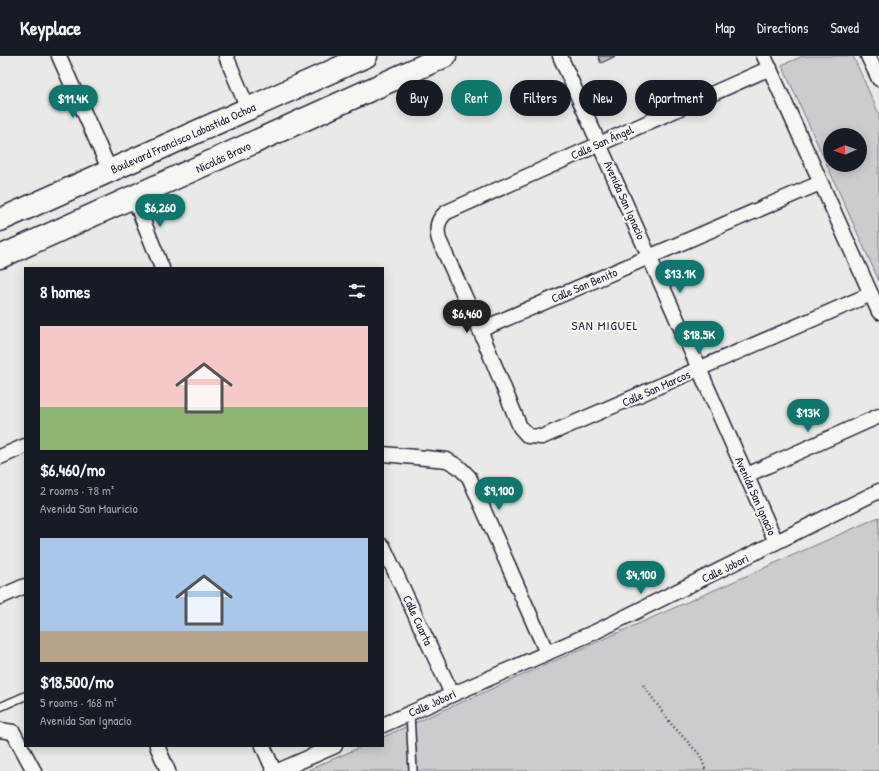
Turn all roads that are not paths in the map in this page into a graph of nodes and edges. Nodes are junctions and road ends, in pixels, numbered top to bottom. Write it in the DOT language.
graph roads {
  1 [pos="59,56"];
  2 [pos="226,56"];
  3 [pos="366,56"];
  4 [pos="445,56"];
  5 [pos="560,56"];
  6 [pos="868,56"];
  7 [pos="767,62"];
  8 [pos="879,79"];
  9 [pos="248,109"];
  10 [pos="599,144"];
  11 [pos="232,153"];
  12 [pos="110,171"];
  13 [pos="820,183"];
  14 [pos="134,198"];
  15 [pos="0,220"];
  16 [pos="0,257"];
  17 [pos="650,257"];
  18 [pos="162,267"];
  19 [pos="871,294"];
  20 [pos="879,312"];
  21 [pos="480,330"];
  22 [pos="700,369"];
  23 [pos="879,416"];
  24 [pos="24,446"];
  25 [pos="384,454"];
  26 [pos="0,457"];
  27 [pos="747,475"];
  28 [pos="879,491"];
  29 [pos="776,542"];
  30 [pos="384,548"];
  31 [pos="24,586"];
  32 [pos="0,597"];
  33 [pos="548,653"];
  34 [pos="452,694"];
  35 [pos="24,696"];
  36 [pos="0,707"];
  37 [pos="410,712"];
  38 [pos="384,725"];
  39 [pos="0,730"];
  40 [pos="157,747"];
  41 [pos="263,747"];
  42 [pos="333,747"];
  43 [pos="34,771"];
  44 [pos="168,771"];
  45 [pos="274,771"];
  46 [pos="278,771"];
  47 [pos="411,771"];
  1 -- 12 [label="street"];
  2 -- 9 [label="street"];
  3 -- 9 [label="main road, Boulevard Francisco Labastida Ochoa"];
  4 -- 11 [label="main road, Nicolás Bravo"];
  5 -- 10 [label="street, Avenida San Ignacio"];
  6 -- 8 [label="street"];
  7 -- 10 [label="street, Calle San Ángel"];
  7 -- 13 [label="street"];
  9 -- 11 [label="main road"];
  9 -- 12 [label="main road, Boulevard Francisco Labastida Ochoa"];
  10 -- 17 [label="street, Avenida San Ignacio"];
  10 -- 21 [label="street, Calle San Ángel"];
  11 -- 14 [label="main road, Nicolás Bravo"];
  12 -- 15 [label="main road, Boulevard Francisco Labastida Ochoa"];
  13 -- 17 [label="street, Calle San Benito"];
  13 -- 19 [label="street"];
  14 -- 16 [label="main road, Nicolás Bravo"];
  14 -- 18 [label="street"];
  17 -- 21 [label="street, Calle San Benito"];
  17 -- 22 [label="street, Avenida San Ignacio"];
  19 -- 20 [label="street"];
  19 -- 22 [label="street, Calle San Marcos"];
  21 -- 22 [label="street, Calle San Marcos"];
  22 -- 27 [label="street, Avenida San Ignacio"];
  23 -- 27 [label="street"];
  24 -- 26 [label="street"];
  25 -- 33 [label="street"];
  27 -- 29 [label="street, Avenida San Ignacio"];
  28 -- 29 [label="street, Calle Jobori"];
  29 -- 33 [label="street, Calle Jobori"];
  30 -- 34 [label="street, Calle Cuarta"];
  31 -- 32 [label="street"];
  33 -- 34 [label="street, Calle Jobori"];
  34 -- 37 [label="street, Calle Jobori"];
  35 -- 36 [label="lane"];
  37 -- 38 [label="street, Calle Jobori"];
  37 -- 47 [label="lane"];
  39 -- 43 [label="street"];
  40 -- 44 [label="street"];
  41 -- 45 [label="street"];
  42 -- 46 [label="street"];
}
